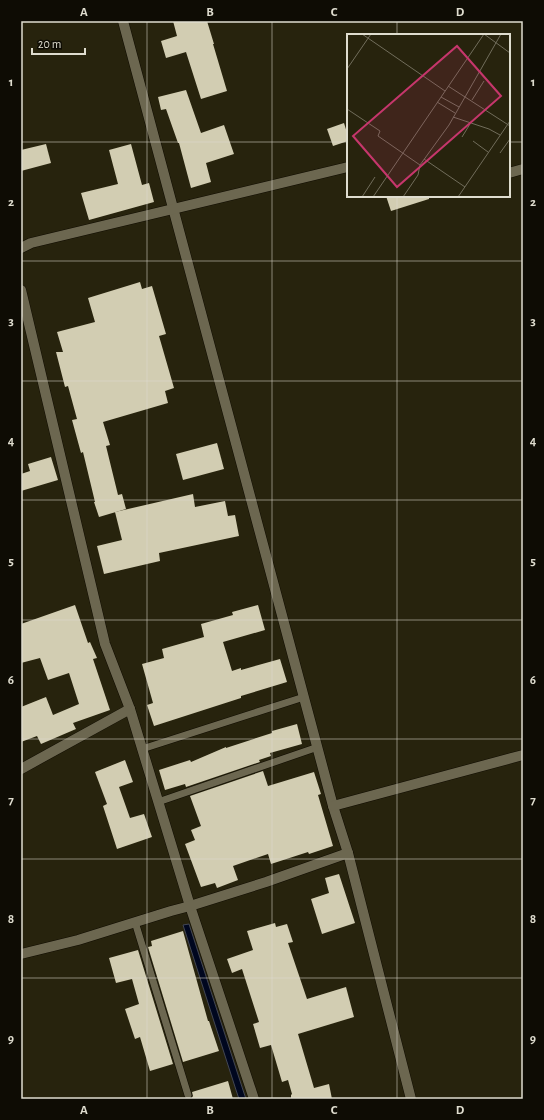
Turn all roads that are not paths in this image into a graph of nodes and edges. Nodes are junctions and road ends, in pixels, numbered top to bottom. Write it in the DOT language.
graph roads {
  1 [pos="123,21"];
  2 [pos="347,167"];
  3 [pos="523,169"];
  4 [pos="510,173"];
  5 [pos="174,209"];
  6 [pos="21,248"];
  7 [pos="21,290"];
  8 [pos="24,314"];
  9 [pos="304,697"];
  10 [pos="130,709"];
  11 [pos="318,747"];
  12 [pos="142,749"];
  13 [pos="523,755"];
  14 [pos="21,769"];
  15 [pos="158,802"];
  16 [pos="333,806"];
  17 [pos="348,853"];
  18 [pos="190,906"];
  19 [pos="135,922"];
  20 [pos="21,954"];
  21 [pos="188,1094"];
  22 [pos="254,1099"];
  23 [pos="411,1099"];
  1 -- 5 [label="street"];
  2 -- 5 [label="street"];
  3 -- 4 [label="street"];
  5 -- 6 [label="street"];
  5 -- 9 [label="street"];
  7 -- 8 [label="street"];
  8 -- 10 [label="street"];
  9 -- 11 [label="street"];
  9 -- 12 [label="lane"];
  10 -- 12 [label="street"];
  10 -- 14 [label="street"];
  11 -- 15 [label="lane"];
  11 -- 16 [label="street"];
  12 -- 15 [label="street"];
  13 -- 16 [label="street"];
  15 -- 18 [label="street"];
  16 -- 17 [label="street"];
  17 -- 18 [label="street"];
  17 -- 23 [label="street"];
  18 -- 19 [label="street"];
  18 -- 22 [label="street"];
  19 -- 20 [label="street"];
  19 -- 21 [label="lane"];
}
